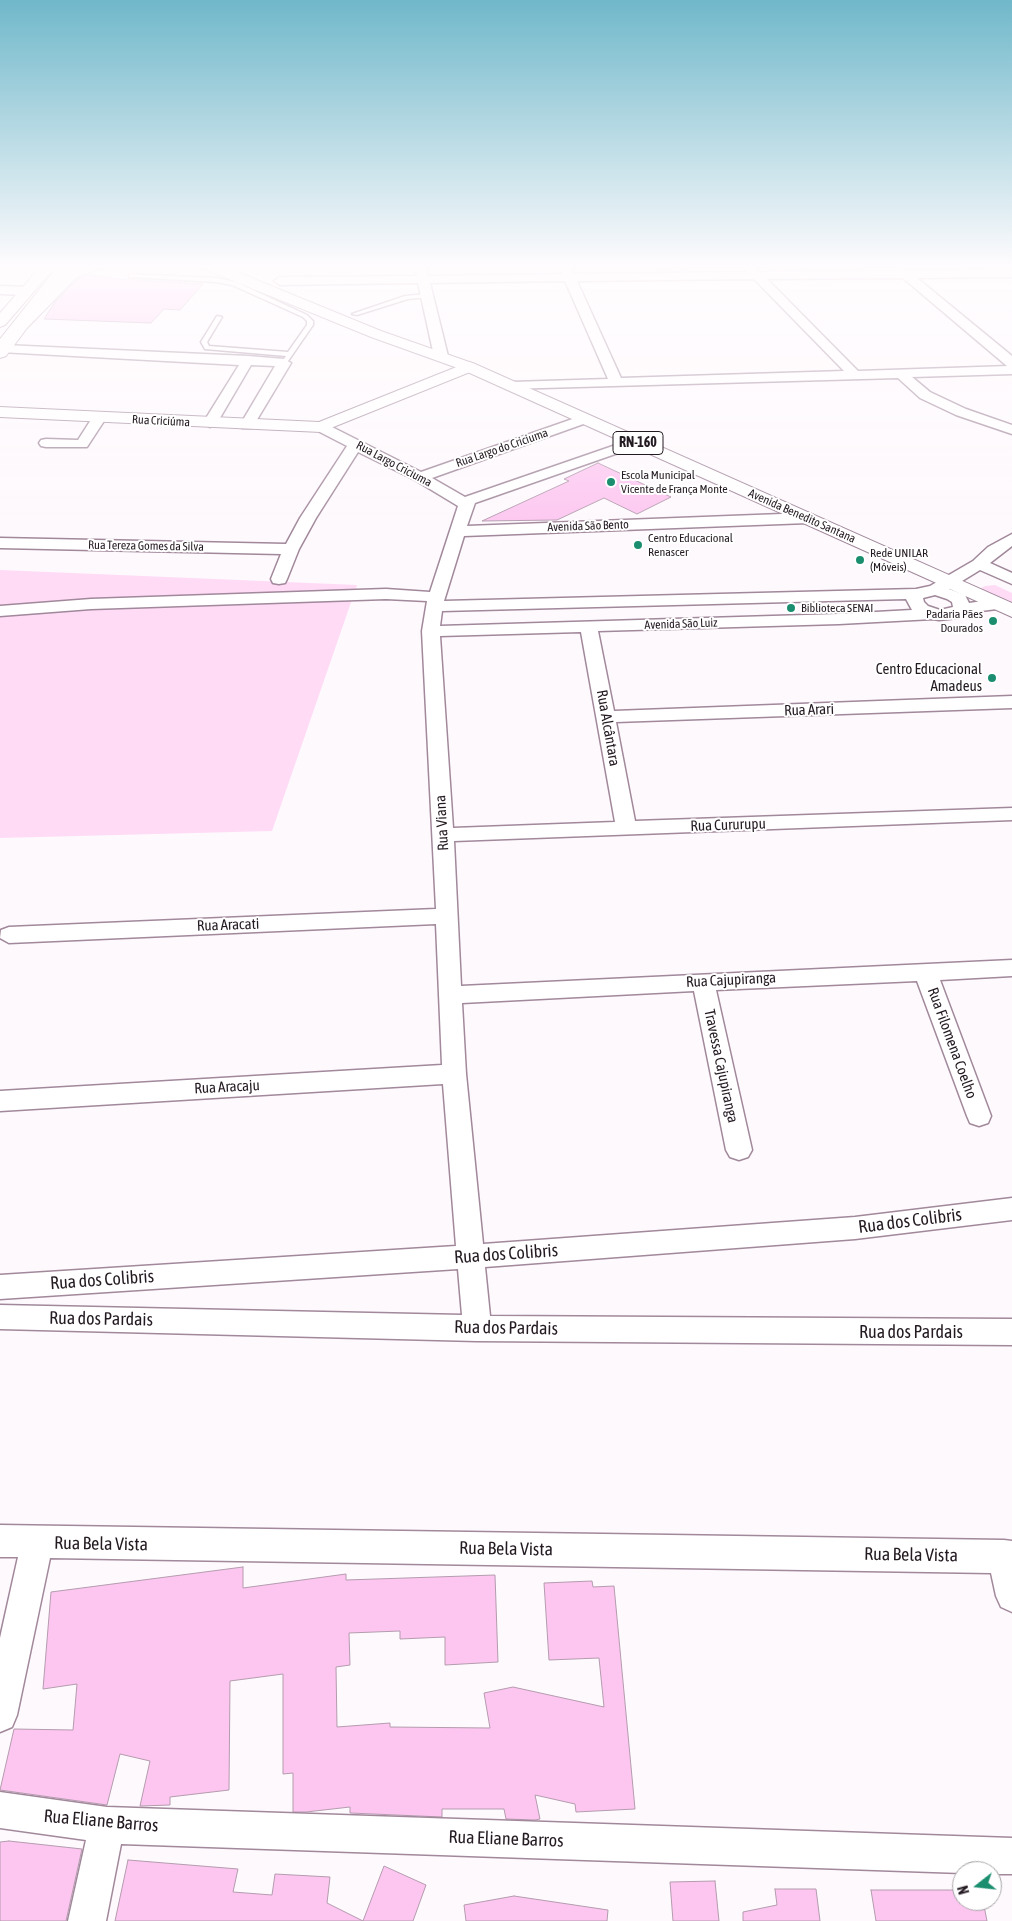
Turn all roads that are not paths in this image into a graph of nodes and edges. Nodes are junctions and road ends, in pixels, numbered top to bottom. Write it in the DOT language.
graph roads {
  1 [pos="116,355"];
  2 [pos="260,355"];
  3 [pos="289,355"];
  4 [pos="437,355"];
  5 [pos="604,355"];
  6 [pos="835,355"];
  7 [pos="287,358"];
  8 [pos="248,360"];
  9 [pos="469,368"];
  10 [pos="1012,370"];
  11 [pos="902,374"];
  12 [pos="855,375"];
  13 [pos="616,382"];
  14 [pos="512,386"];
  15 [pos="0,412"];
  16 [pos="99,418"];
  17 [pos="584,419"];
  18 [pos="210,423"];
  19 [pos="247,425"];
  20 [pos="321,427"];
  21 [pos="1012,430"];
  22 [pos="636,442"];
  23 [pos="46,443"];
  24 [pos="356,444"];
  25 [pos="420,477"];
  26 [pos="466,504"];
  27 [pos="808,518"];
  28 [pos="459,531"];
  29 [pos="1012,539"];
  30 [pos="0,543"];
  31 [pos="291,549"];
  32 [pos="994,550"];
  33 [pos="1012,550"];
  34 [pos="979,564"];
  35 [pos="280,579"];
  36 [pos="1012,580"];
  37 [pos="942,586"];
  38 [pos="916,594"];
  39 [pos="435,601"];
  40 [pos="1004,608"];
  41 [pos="961,609"];
  42 [pos="0,611"];
  43 [pos="932,614"];
  44 [pos="589,627"];
  45 [pos="431,631"];
  46 [pos="1012,702"];
  47 [pos="607,717"];
  48 [pos="1012,814"];
  49 [pos="626,829"];
  50 [pos="443,835"];
  51 [pos="446,916"];
  52 [pos="9,935"];
  53 [pos="1012,968"];
  54 [pos="925,971"];
  55 [pos="703,982"];
  56 [pos="449,995"];
  57 [pos="454,1074"];
  58 [pos="0,1101"];
  59 [pos="979,1116"];
  60 [pos="739,1150"];
  61 [pos="1012,1210"];
  62 [pos="469,1256"];
  63 [pos="0,1286"];
  64 [pos="0,1317"];
  65 [pos="476,1328"];
  66 [pos="1012,1332"];
  67 [pos="0,1541"];
  68 [pos="37,1543"];
  69 [pos="1008,1556"];
  70 [pos="1012,1596"];
  71 [pos="0,1715"];
  72 [pos="0,1810"];
  73 [pos="107,1825"];
  74 [pos="1012,1856"];
  75 [pos="87,1921"];
  1 -- 8 [label="street"];
  2 -- 7 [label="lane"];
  3 -- 7 [label="lane"];
  4 -- 9 [label="main road, Avenida Benedito Santana / RN-160"];
  5 -- 13 [label="street"];
  6 -- 12 [label="street"];
  7 -- 8 [label="street"];
  7 -- 19 [label="street"];
  8 -- 18 [label="street"];
  9 -- 14 [label="main road, Avenida Benedito Santana / RN-160"];
  9 -- 20 [label="main road"];
  10 -- 11 [label="street"];
  11 -- 12 [label="street"];
  11 -- 21 [label="street"];
  12 -- 13 [label="street"];
  13 -- 14 [label="street"];
  14 -- 17 [label="main road, Avenida Benedito Santana / RN-160"];
  15 -- 16 [label="main road, Rua Criciúma"];
  16 -- 18 [label="main road, Rua Criciúma"];
  16 -- 23 [label="street"];
  17 -- 22 [label="main road, Avenida Benedito Santana / RN-160"];
  17 -- 25 [label="street, Rua Largo do Criciuma"];
  18 -- 19 [label="main road, Rua Criciúma"];
  19 -- 20 [label="main road, Rua Criciúma"];
  20 -- 24 [label="street, Rua Largo Criciuma"];
  22 -- 26 [label="street"];
  22 -- 27 [label="main road, Avenida Benedito Santana / RN-160"];
  24 -- 25 [label="street, Rua Largo Criciuma"];
  24 -- 31 [label="street"];
  25 -- 26 [label="street, Rua Largo Criciuma"];
  26 -- 28 [label="street, Rua Viana"];
  27 -- 28 [label="street, Avenida São Bento"];
  27 -- 37 [label="main road, Avenida Benedito Santana / RN-160"];
  28 -- 39 [label="street, Rua Viana"];
  29 -- 32 [label="street"];
  30 -- 31 [label="street, Rua Tereza Gomes da Silva"];
  31 -- 35 [label="street"];
  32 -- 33 [label="street"];
  32 -- 34 [label="street"];
  34 -- 36 [label="street"];
  34 -- 37 [label="street"];
  37 -- 38 [label="street, Avenida São Luiz"];
  37 -- 40 [label="main road, Avenida Benedito Santana / RN-160"];
  37 -- 41 [label="street"];
  38 -- 39 [label="street, Avenida São Luiz"];
  38 -- 43 [label="street"];
  39 -- 42 [label="street, Avenida São Luiz"];
  39 -- 45 [label="street, Rua Viana"];
  40 -- 41 [label="street"];
  41 -- 43 [label="street, Avenida São Luiz"];
  43 -- 44 [label="street, Avenida São Luiz"];
  44 -- 45 [label="street, Avenida São Luiz"];
  44 -- 47 [label="street, Rua Alcântara"];
  45 -- 50 [label="street, Rua Viana"];
  46 -- 47 [label="street, Rua Arari"];
  47 -- 49 [label="street, Rua Alcântara"];
  48 -- 49 [label="street, Rua Cururupu"];
  49 -- 50 [label="street, Rua Cururupu"];
  50 -- 51 [label="street, Rua Viana"];
  51 -- 52 [label="street, Rua Aracati"];
  51 -- 56 [label="street, Rua Viana"];
  53 -- 54 [label="street, Rua Cajupiranga"];
  54 -- 55 [label="street, Rua Cajupiranga"];
  54 -- 59 [label="street, Rua Filomena Coelho"];
  55 -- 56 [label="street, Rua Cajupiranga"];
  55 -- 60 [label="street, Travessa Cajupiranga"];
  56 -- 57 [label="street, Rua Viana"];
  57 -- 58 [label="street, Rua Aracaju"];
  57 -- 62 [label="street, Rua Viana"];
  61 -- 62 [label="street, Rua dos Colibris"];
  62 -- 63 [label="street, Rua dos Colibris"];
  62 -- 65 [label="street, Rua Viana"];
  64 -- 65 [label="street, Rua dos Pardais"];
  65 -- 66 [label="street, Rua dos Pardais"];
  67 -- 68 [label="street, Rua Bela Vista"];
  68 -- 69 [label="street, Rua Bela Vista"];
  68 -- 71 [label="street"];
  69 -- 70 [label="street"];
  72 -- 73 [label="street, Rua Eliane Barros"];
  73 -- 74 [label="street, Rua Eliane Barros"];
  73 -- 75 [label="street"];
}
